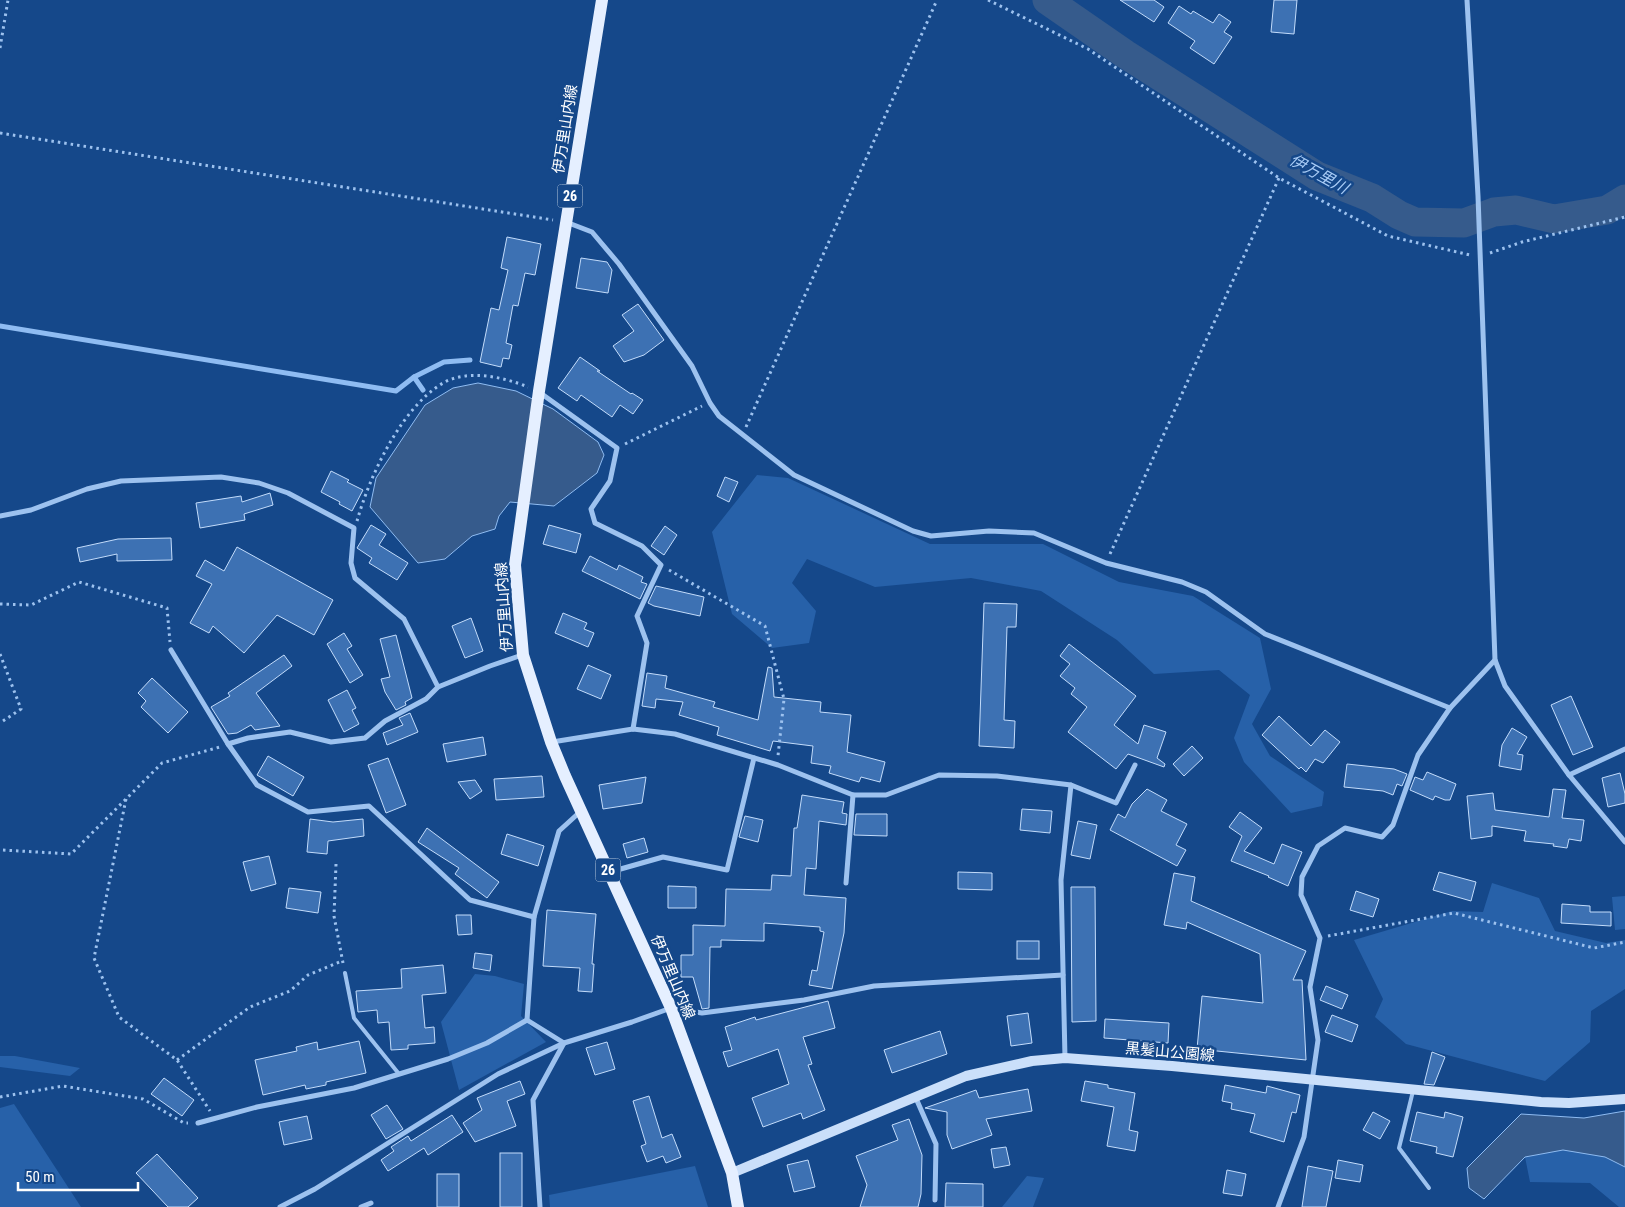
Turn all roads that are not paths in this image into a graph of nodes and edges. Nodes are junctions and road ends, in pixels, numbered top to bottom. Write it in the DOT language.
graph roads {
  1 [pos="602,0"];
  2 [pos="1468,0"];
  3 [pos="566,222"];
  4 [pos="539,391"];
  5 [pos="0,516"];
  6 [pos="171,650"];
  7 [pos="523,655"];
  8 [pos="1495,660"];
  9 [pos="438,687"];
  10 [pos="1450,708"];
  11 [pos="633,729"];
  12 [pos="551,742"];
  13 [pos="228,744"];
  14 [pos="1625,749"];
  15 [pos="754,758"];
  16 [pos="1135,765"];
  17 [pos="1569,775"];
  18 [pos="1071,785"];
  19 [pos="853,795"];
  20 [pos="581,811"];
  21 [pos="1625,842"];
  22 [pos="609,873"];
  23 [pos="846,883"];
  24 [pos="534,918"];
  25 [pos="345,973"];
  26 [pos="1063,975"];
  27 [pos="670,1008"];
  28 [pos="527,1020"];
  29 [pos="564,1043"];
  30 [pos="1065,1058"];
  31 [pos="399,1074"];
  32 [pos="1313,1080"];
  33 [pos="1413,1091"];
  34 [pos="916,1096"];
  35 [pos="1625,1099"];
  36 [pos="198,1123"];
  37 [pos="732,1173"];
  38 [pos="1429,1188"];
  39 [pos="934,1200"];
  40 [pos="371,1203"];
  41 [pos="280,1207"];
  42 [pos="361,1207"];
  43 [pos="540,1207"];
  44 [pos="738,1207"];
  45 [pos="1278,1207"];
  1 -- 3 [label="main road, 伊万里山内線 / 26"];
  2 -- 8 [label="street"];
  3 -- 4 [label="main road, 伊万里山内線 / 26"];
  3 -- 10 [label="street"];
  4 -- 7 [label="main road, 伊万里山内線 / 26"];
  4 -- 11 [label="street"];
  5 -- 9 [label="street"];
  6 -- 13 [label="street"];
  7 -- 9 [label="street"];
  7 -- 12 [label="main road, 伊万里山内線 / 26"];
  8 -- 10 [label="street"];
  8 -- 17 [label="street"];
  9 -- 13 [label="street"];
  10 -- 32 [label="street"];
  11 -- 12 [label="street"];
  11 -- 15 [label="street"];
  12 -- 20 [label="main road, 伊万里山内線 / 26"];
  13 -- 24 [label="street"];
  14 -- 17 [label="street"];
  15 -- 19 [label="street"];
  15 -- 22 [label="street"];
  16 -- 18 [label="street"];
  17 -- 21 [label="street"];
  18 -- 19 [label="street"];
  18 -- 26 [label="street"];
  19 -- 23 [label="street"];
  20 -- 22 [label="main road, 伊万里山内線 / 26"];
  20 -- 24 [label="street"];
  22 -- 27 [label="main road, 伊万里山内線 / 26"];
  24 -- 28 [label="street"];
  25 -- 31 [label="lane"];
  26 -- 27 [label="street"];
  26 -- 30 [label="street"];
  27 -- 29 [label="street"];
  27 -- 37 [label="main road, 伊万里山内線 / 26"];
  28 -- 29 [label="street"];
  28 -- 31 [label="street"];
  29 -- 41 [label="street"];
  29 -- 43 [label="street"];
  30 -- 32 [label="main road, 黒髪山公園線"];
  30 -- 34 [label="main road, 黒髪山公園線"];
  31 -- 36 [label="street"];
  32 -- 33 [label="main road, 黒髪山公園線"];
  32 -- 45 [label="street"];
  33 -- 35 [label="main road, 黒髪山公園線"];
  33 -- 38 [label="lane"];
  34 -- 37 [label="main road, 黒髪山公園線"];
  34 -- 39 [label="street"];
  37 -- 44 [label="main road, 伊万里山内線 / 26"];
  40 -- 42 [label="street"];
}
